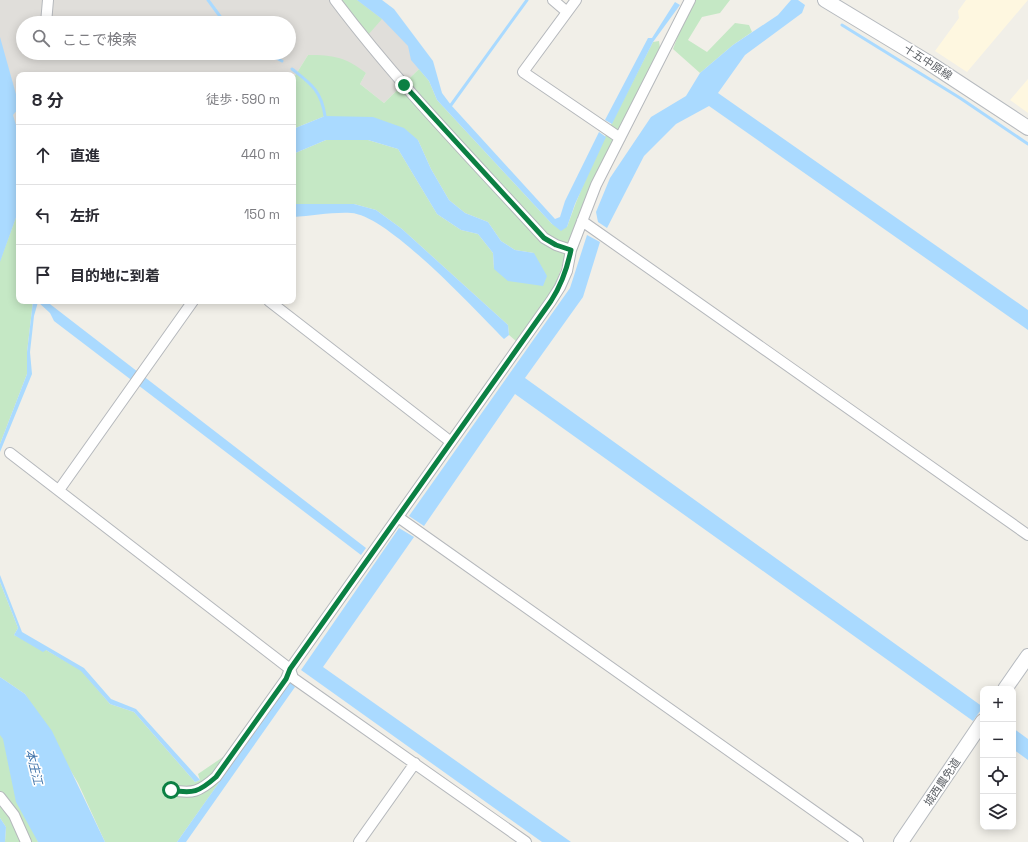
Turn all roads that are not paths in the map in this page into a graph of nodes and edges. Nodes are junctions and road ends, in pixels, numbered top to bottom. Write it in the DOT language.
graph roads {
  1 [pos="48,0"];
  2 [pos="335,0"];
  3 [pos="553,0"];
  4 [pos="576,0"];
  5 [pos="690,0"];
  6 [pos="825,0"];
  7 [pos="567,12"];
  8 [pos="47,16"];
  9 [pos="1028,128"];
  10 [pos="620,138"];
  11 [pos="582,221"];
  12 [pos="571,250"];
  13 [pos="191,304"];
  14 [pos="273,304"];
  15 [pos="451,442"];
  16 [pos="10,453"];
  17 [pos="59,490"];
  18 [pos="398,517"];
  19 [pos="1028,535"];
  20 [pos="1028,656"];
  21 [pos="290,669"];
  22 [pos="1007,686"];
  23 [pos="980,726"];
  24 [pos="415,764"];
  25 [pos="171,790"];
  26 [pos="0,796"];
  27 [pos="26,842"];
  28 [pos="359,842"];
  29 [pos="526,842"];
  30 [pos="858,842"];
  31 [pos="901,842"];
  1 -- 8 [label="street"];
  2 -- 12 [label="street"];
  3 -- 7 [label="street"];
  4 -- 7 [label="street"];
  5 -- 10 [label="street"];
  6 -- 9 [label="main road, 十五中原線"];
  7 -- 10 [label="street"];
  10 -- 11 [label="street"];
  11 -- 12 [label="street"];
  11 -- 19 [label="street"];
  12 -- 15 [label="street"];
  13 -- 17 [label="street"];
  14 -- 15 [label="street"];
  15 -- 18 [label="street"];
  16 -- 17 [label="street"];
  17 -- 21 [label="street"];
  18 -- 21 [label="street"];
  18 -- 30 [label="street"];
  20 -- 22 [label="main road"];
  21 -- 24 [label="street"];
  21 -- 25 [label="street"];
  23 -- 31 [label="main road, 城西農免道"];
  24 -- 28 [label="street"];
  24 -- 29 [label="street"];
  26 -- 27 [label="street"];
}
